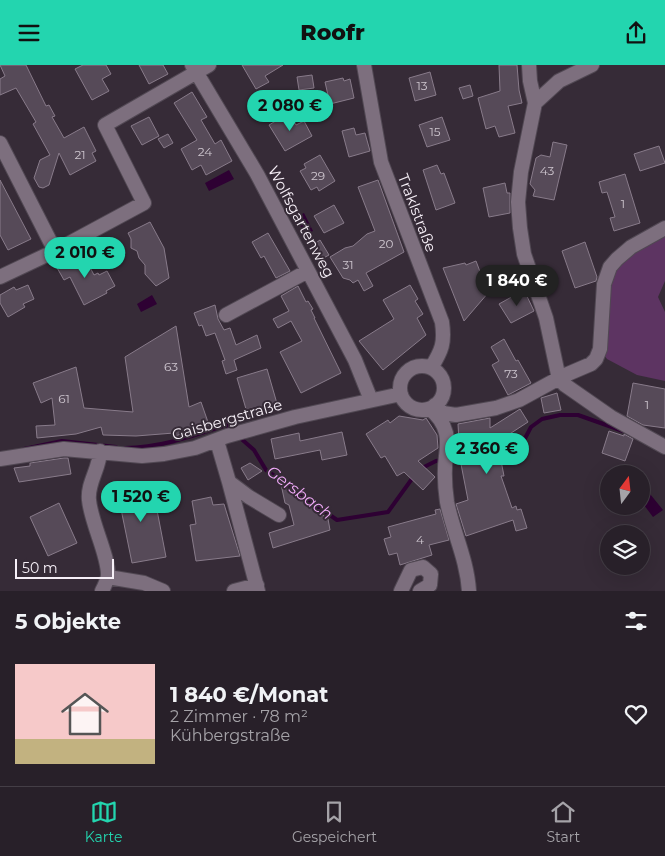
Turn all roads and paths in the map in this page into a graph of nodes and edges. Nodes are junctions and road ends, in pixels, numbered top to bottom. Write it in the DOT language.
graph roads {
  1 [pos="209,65"];
  2 [pos="364,65"];
  3 [pos="529,65"];
  4 [pos="592,65"];
  5 [pos="194,69"];
  6 [pos="536,103"];
  7 [pos="0,143"];
  8 [pos="665,228"];
  9 [pos="55,251"];
  10 [pos="308,271"];
  11 [pos="0,277"];
  12 [pos="226,315"];
  13 [pos="431,368"];
  14 [pos="559,379"];
  15 [pos="401,394"];
  16 [pos="371,400"];
  17 [pos="432,407"];
  18 [pos="228,436"];
  19 [pos="665,447"];
  20 [pos="100,451"];
  21 [pos="0,459"];
  22 [pos="229,482"];
  23 [pos="279,515"];
  24 [pos="108,577"];
  25 [pos="258,588"];
  26 [pos="102,591"];
  27 [pos="163,591"];
  28 [pos="234,591"];
  29 [pos="401,591"];
  30 [pos="420,591"];
  31 [pos="469,591"];
  1 -- 5 [label="street"];
  2 -- 13 [label="street, Traklstraße"];
  3 -- 6 [label="street"];
  4 -- 6 [label="street"];
  5 -- 9 [label="street"];
  5 -- 10 [label="street, Wolfsgartenweg"];
  6 -- 14 [label="street"];
  7 -- 9 [label="street"];
  8 -- 14 [label="street"];
  9 -- 11 [label="street"];
  10 -- 12 [label="street"];
  10 -- 16 [label="street, Wolfsgartenweg"];
  13 -- 15 [label="street"];
  13 -- 17 [label="street"];
  14 -- 17 [label="street"];
  14 -- 19 [label="street"];
  15 -- 16 [label="street, Gaisbergstraße"];
  15 -- 17 [label="street"];
  16 -- 18 [label="street, Gaisbergstraße"];
  17 -- 31 [label="street"];
  18 -- 20 [label="street, Gaisbergstraße"];
  18 -- 22 [label="street"];
  20 -- 21 [label="street, Gaisbergstraße"];
  20 -- 24 [label="street"];
  22 -- 23 [label="street"];
  22 -- 25 [label="street"];
  24 -- 26 [label="street"];
  24 -- 27 [label="street"];
  25 -- 28 [label="street"];
  29 -- 30 [label="street"];
}
